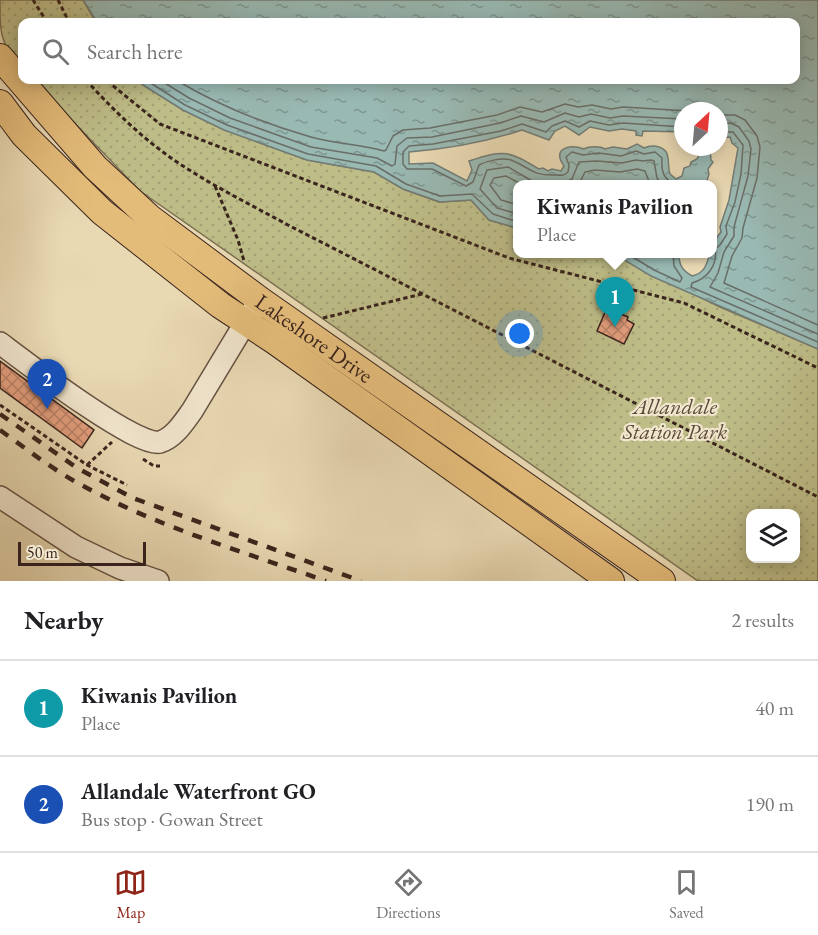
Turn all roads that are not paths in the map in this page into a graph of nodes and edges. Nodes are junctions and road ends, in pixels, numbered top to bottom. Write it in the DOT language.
graph roads {
  1 [pos="0,57"];
  2 [pos="18,78"];
  3 [pos="23,84"];
  4 [pos="0,103"];
  5 [pos="260,300"];
  6 [pos="246,323"];
  7 [pos="0,344"];
  8 [pos="0,497"];
  9 [pos="117,574"];
  10 [pos="158,581"];
  11 [pos="611,581"];
  12 [pos="662,581"];
  1 -- 2 [label="main road, Lakeshore Drive"];
  3 -- 5 [label="main road, Lakeshore Drive"];
  4 -- 6 [label="main road, Lakeshore Drive"];
  5 -- 6 [label="street"];
  5 -- 12 [label="main road, Lakeshore Drive"];
  6 -- 7 [label="street"];
  6 -- 11 [label="main road, Lakeshore Drive"];
  8 -- 9 [label="street"];
  9 -- 10 [label="street"];
}
